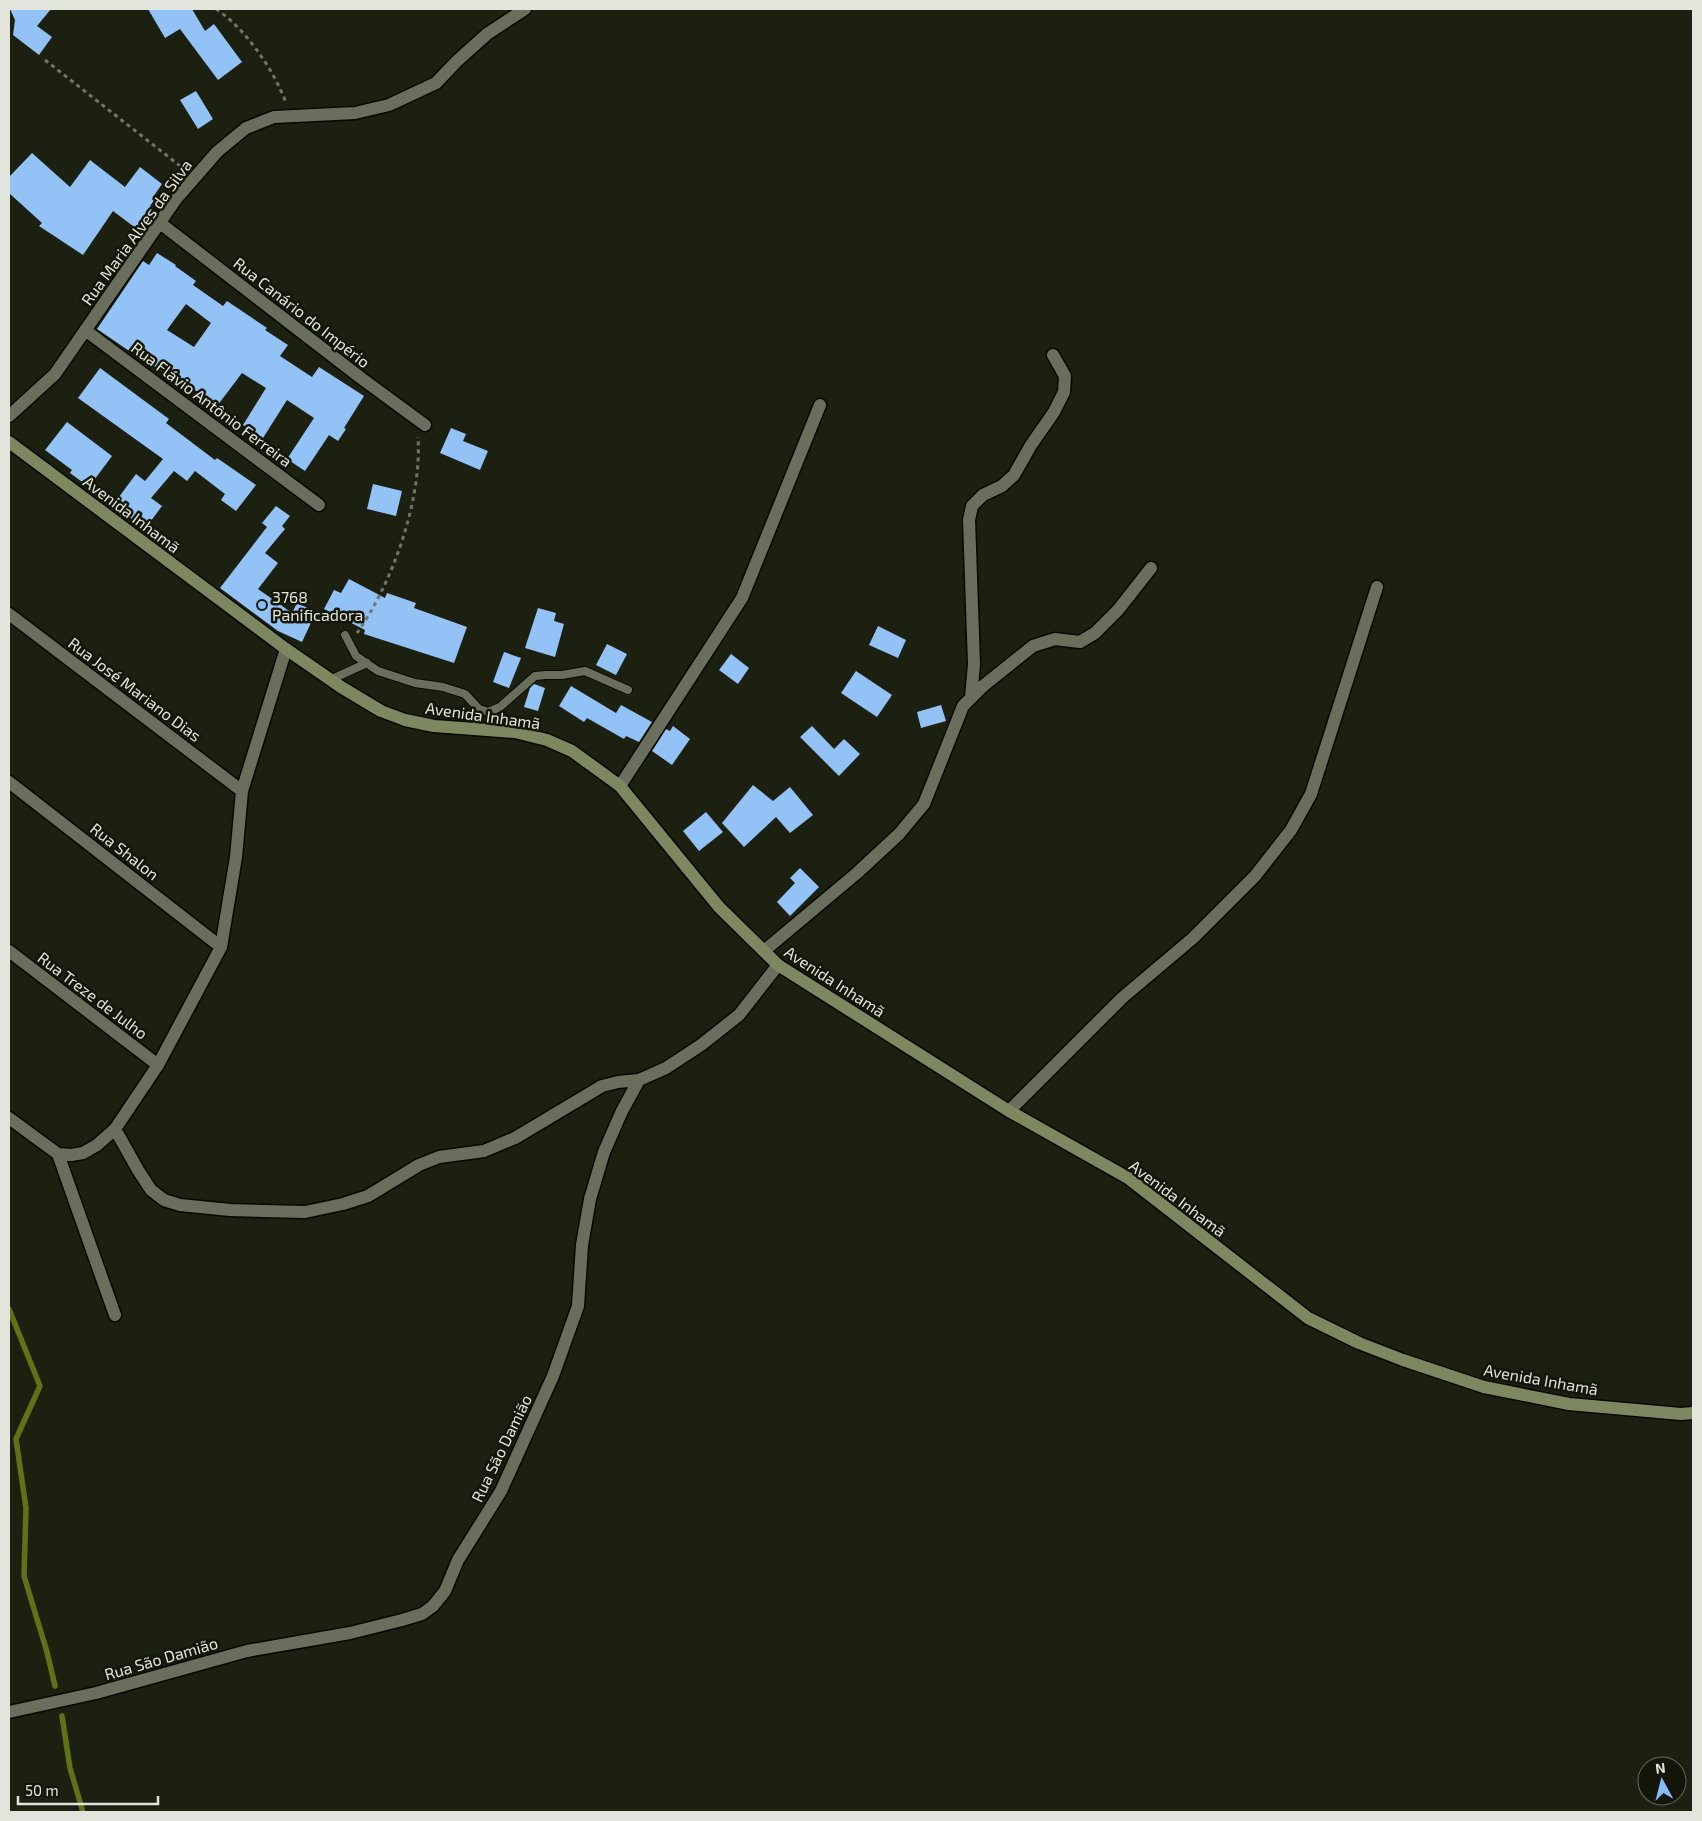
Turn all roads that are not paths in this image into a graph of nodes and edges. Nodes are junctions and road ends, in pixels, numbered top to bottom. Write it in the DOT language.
graph roads {
  1 [pos="525,9"];
  2 [pos="160,223"];
  3 [pos="85,330"];
  4 [pos="1053,355"];
  5 [pos="820,405"];
  6 [pos="9,416"];
  7 [pos="421,422"];
  8 [pos="9,442"];
  9 [pos="319,505"];
  10 [pos="1151,568"];
  11 [pos="1377,587"];
  12 [pos="9,614"];
  13 [pos="345,635"];
  14 [pos="286,649"];
  15 [pos="367,663"];
  16 [pos="330,680"];
  17 [pos="628,690"];
  18 [pos="971,698"];
  19 [pos="479,709"];
  20 [pos="476,728"];
  21 [pos="9,782"];
  22 [pos="620,786"];
  23 [pos="242,791"];
  24 [pos="221,947"];
  25 [pos="9,951"];
  26 [pos="764,951"];
  27 [pos="778,965"];
  28 [pos="158,1065"];
  29 [pos="639,1080"];
  30 [pos="1009,1111"];
  31 [pos="9,1118"];
  32 [pos="115,1129"];
  33 [pos="58,1154"];
  34 [pos="115,1315"];
  35 [pos="1693,1413"];
  36 [pos="9,1712"];
  1 -- 2 [label="street, Rua Maria Alves da Silva"];
  2 -- 3 [label="street, Rua Maria Alves da Silva"];
  2 -- 7 [label="street, Rua Canário do Império"];
  3 -- 6 [label="street, Rua Maria Alves da Silva"];
  3 -- 9 [label="street, Rua Flávio Antônio Ferreira"];
  4 -- 18 [label="street"];
  5 -- 22 [label="street"];
  8 -- 14 [label="street, Avenida Inhamã"];
  10 -- 18 [label="street"];
  11 -- 30 [label="street"];
  12 -- 23 [label="street, Rua José Mariano Dias"];
  13 -- 15 [label="lane"];
  14 -- 16 [label="street, Avenida Inhamã"];
  14 -- 23 [label="street"];
  15 -- 16 [label="lane"];
  15 -- 19 [label="lane"];
  16 -- 20 [label="street, Avenida Inhamã"];
  17 -- 19 [label="lane"];
  18 -- 26 [label="street"];
  19 -- 20 [label="lane"];
  20 -- 22 [label="street, Avenida Inhamã"];
  21 -- 24 [label="street, Rua Shalon"];
  22 -- 26 [label="street, Avenida Inhamã"];
  23 -- 24 [label="street"];
  24 -- 28 [label="street"];
  25 -- 28 [label="street, Rua Treze de Julho"];
  26 -- 27 [label="street, Avenida Inhamã"];
  27 -- 29 [label="street"];
  27 -- 30 [label="street, Avenida Inhamã"];
  28 -- 32 [label="street"];
  29 -- 32 [label="street"];
  29 -- 36 [label="street, Rua São Damião"];
  30 -- 35 [label="street, Avenida Inhamã"];
  31 -- 33 [label="street"];
  32 -- 33 [label="street"];
  33 -- 34 [label="street"];
}
